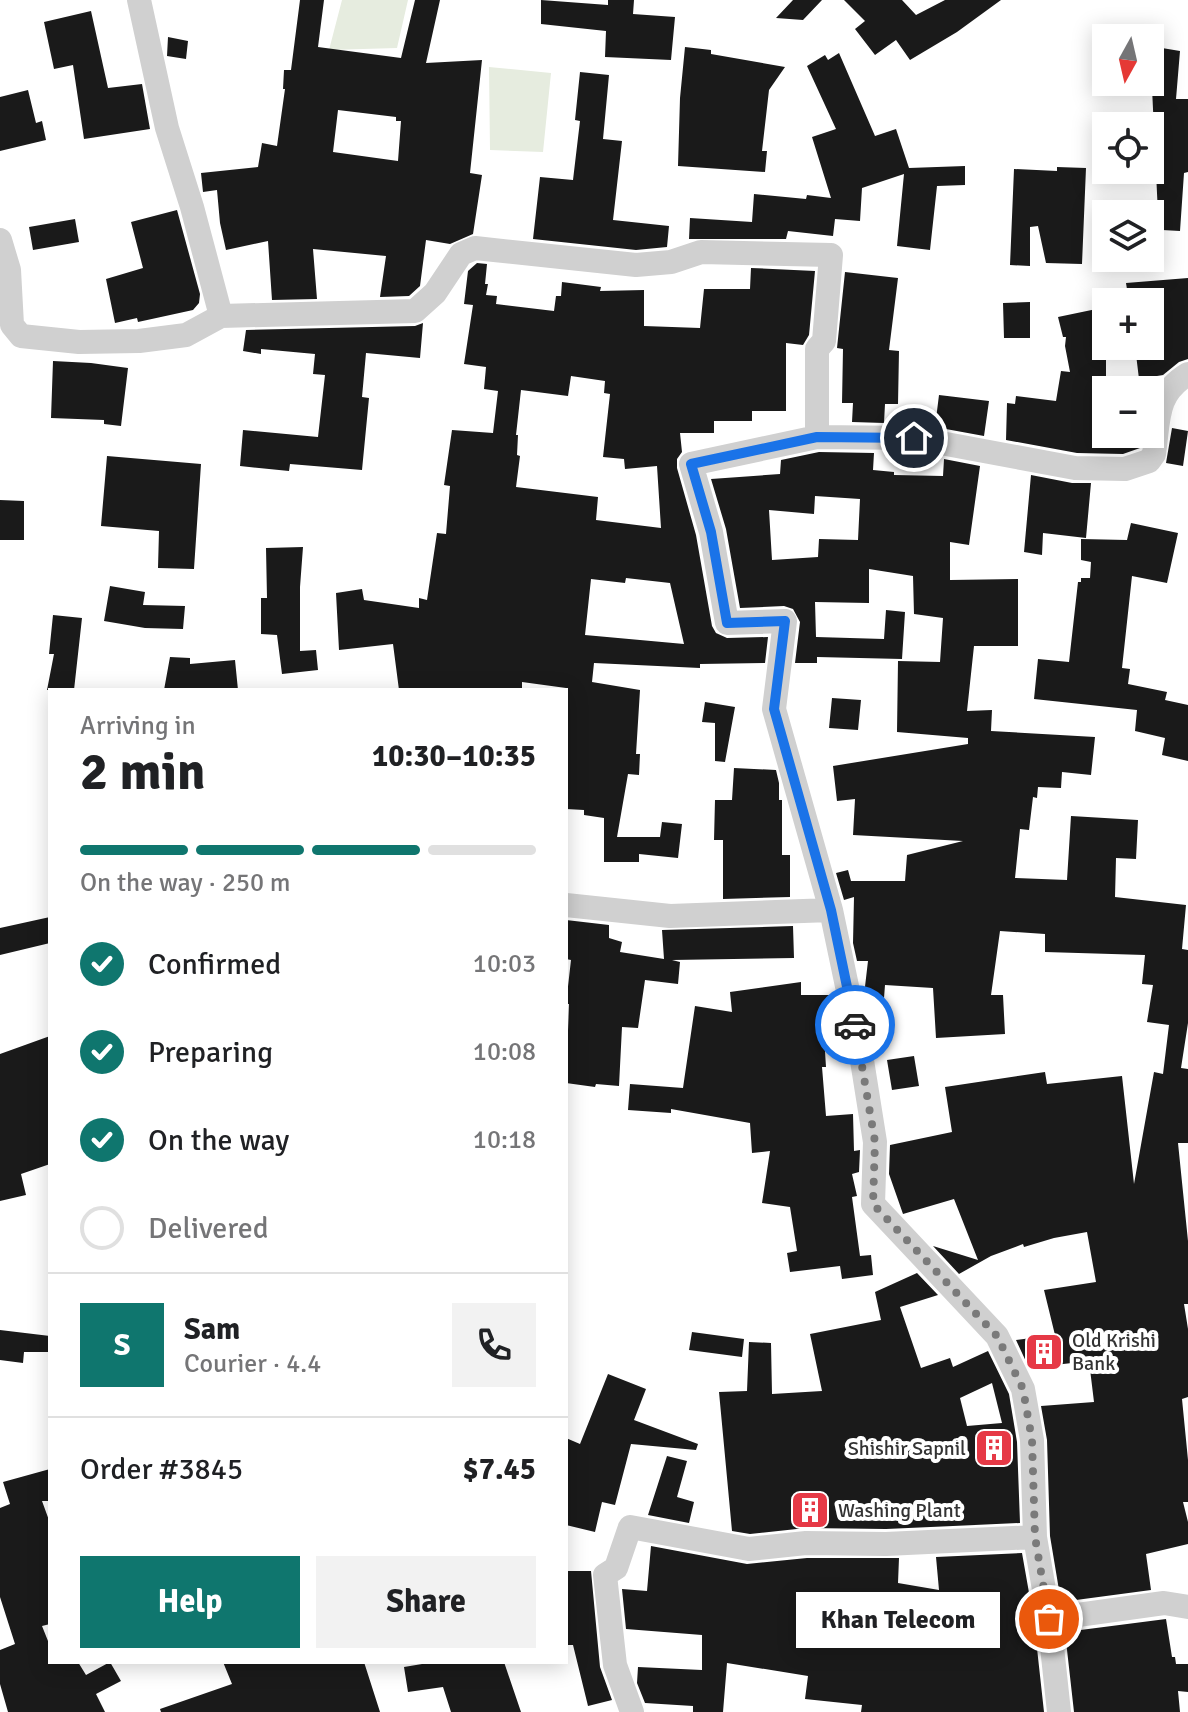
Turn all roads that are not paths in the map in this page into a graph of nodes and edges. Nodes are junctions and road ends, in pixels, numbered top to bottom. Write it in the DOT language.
graph roads {
  1 [pos="139,0"];
  2 [pos="0,240"];
  3 [pos="221,316"];
  4 [pos="1188,374"];
  5 [pos="817,437"];
  6 [pos="568,905"];
  7 [pos="831,910"];
  8 [pos="1035,1537"];
  9 [pos="1188,1607"];
  10 [pos="1049,1619"];
  11 [pos="632,1712"];
  12 [pos="1059,1712"];
  1 -- 3 [label="street"];
  2 -- 3 [label="street"];
  3 -- 5 [label="street"];
  4 -- 5 [label="street"];
  5 -- 7 [label="street"];
  6 -- 7 [label="street"];
  7 -- 8 [label="street"];
  8 -- 10 [label="street"];
  8 -- 11 [label="street"];
  9 -- 10 [label="street"];
  10 -- 12 [label="street"];
}
